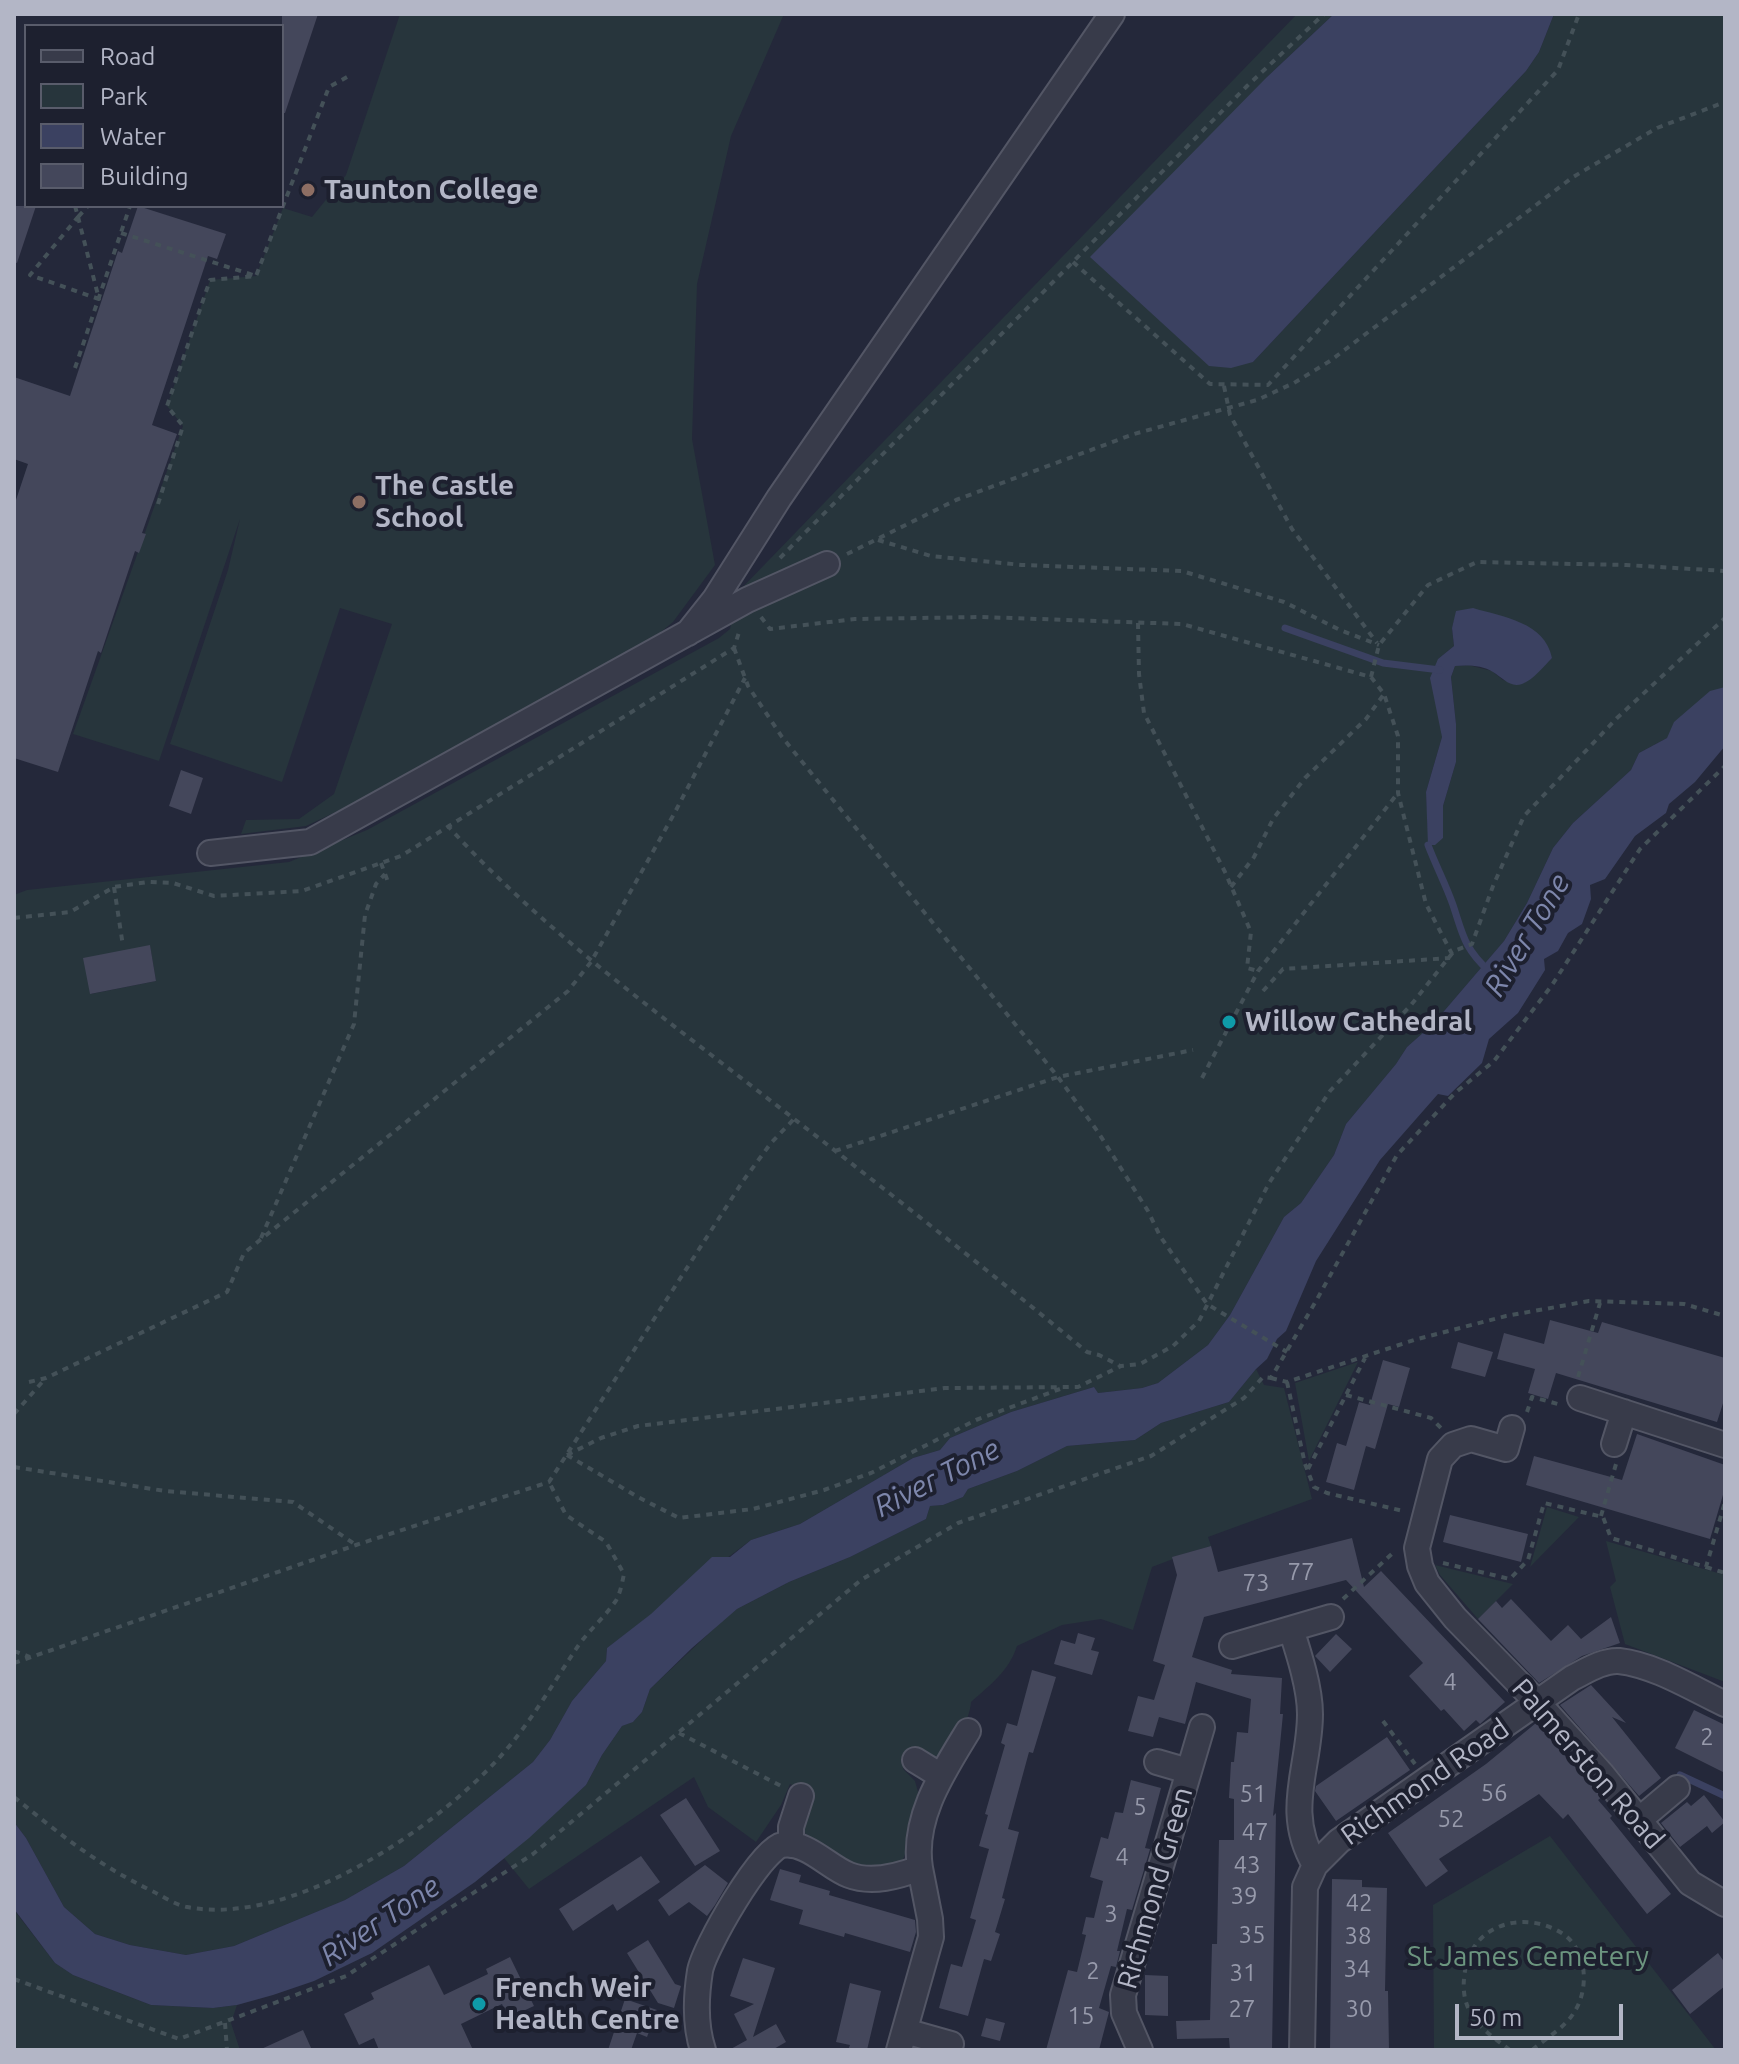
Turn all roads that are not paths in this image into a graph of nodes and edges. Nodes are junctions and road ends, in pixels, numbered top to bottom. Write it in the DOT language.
graph roads {
  1 [pos="1112,14"];
  2 [pos="827,564"];
  3 [pos="688,633"];
  4 [pos="210,853"];
  5 [pos="1580,1398"];
  6 [pos="1624,1412"];
  7 [pos="1614,1444"];
  8 [pos="1725,1445"];
  9 [pos="1507,1448"];
  10 [pos="1331,1617"];
  11 [pos="1291,1629"];
  12 [pos="1232,1646"];
  13 [pos="1538,1703"];
  14 [pos="1725,1704"];
  15 [pos="1202,1727"];
  16 [pos="968,1731"];
  17 [pos="915,1760"];
  18 [pos="1157,1762"];
  19 [pos="1188,1771"];
  20 [pos="941,1776"];
  21 [pos="1677,1788"];
  22 [pos="801,1796"];
  23 [pos="1639,1820"];
  24 [pos="791,1845"];
  25 [pos="1315,1865"];
  26 [pos="920,1868"];
  27 [pos="1725,1904"];
  28 [pos="902,2041"];
  29 [pos="951,2044"];
  30 [pos="703,2050"];
  31 [pos="1140,2050"];
  32 [pos="1302,2050"];
  1 -- 3 [label="street"];
  2 -- 3 [label="street"];
  3 -- 4 [label="street"];
  5 -- 6 [label="street"];
  6 -- 7 [label="street"];
  6 -- 8 [label="street"];
  9 -- 13 [label="street, Palmerston Road"];
  10 -- 11 [label="street"];
  11 -- 12 [label="street"];
  11 -- 25 [label="street, Richmond Road"];
  13 -- 14 [label="street, Richmond Road"];
  13 -- 23 [label="street, Palmerston Road"];
  13 -- 25 [label="street, Richmond Road"];
  15 -- 19 [label="street, Richmond Green"];
  16 -- 20 [label="street"];
  17 -- 20 [label="street"];
  18 -- 19 [label="street, Richmond Green"];
  19 -- 31 [label="street, Richmond Green"];
  20 -- 26 [label="street"];
  21 -- 23 [label="street"];
  22 -- 24 [label="street"];
  23 -- 27 [label="street, Palmerston Road"];
  24 -- 26 [label="street"];
  24 -- 30 [label="street"];
  25 -- 32 [label="street, Richmond Road"];
  26 -- 28 [label="street"];
  28 -- 29 [label="street"];
}
